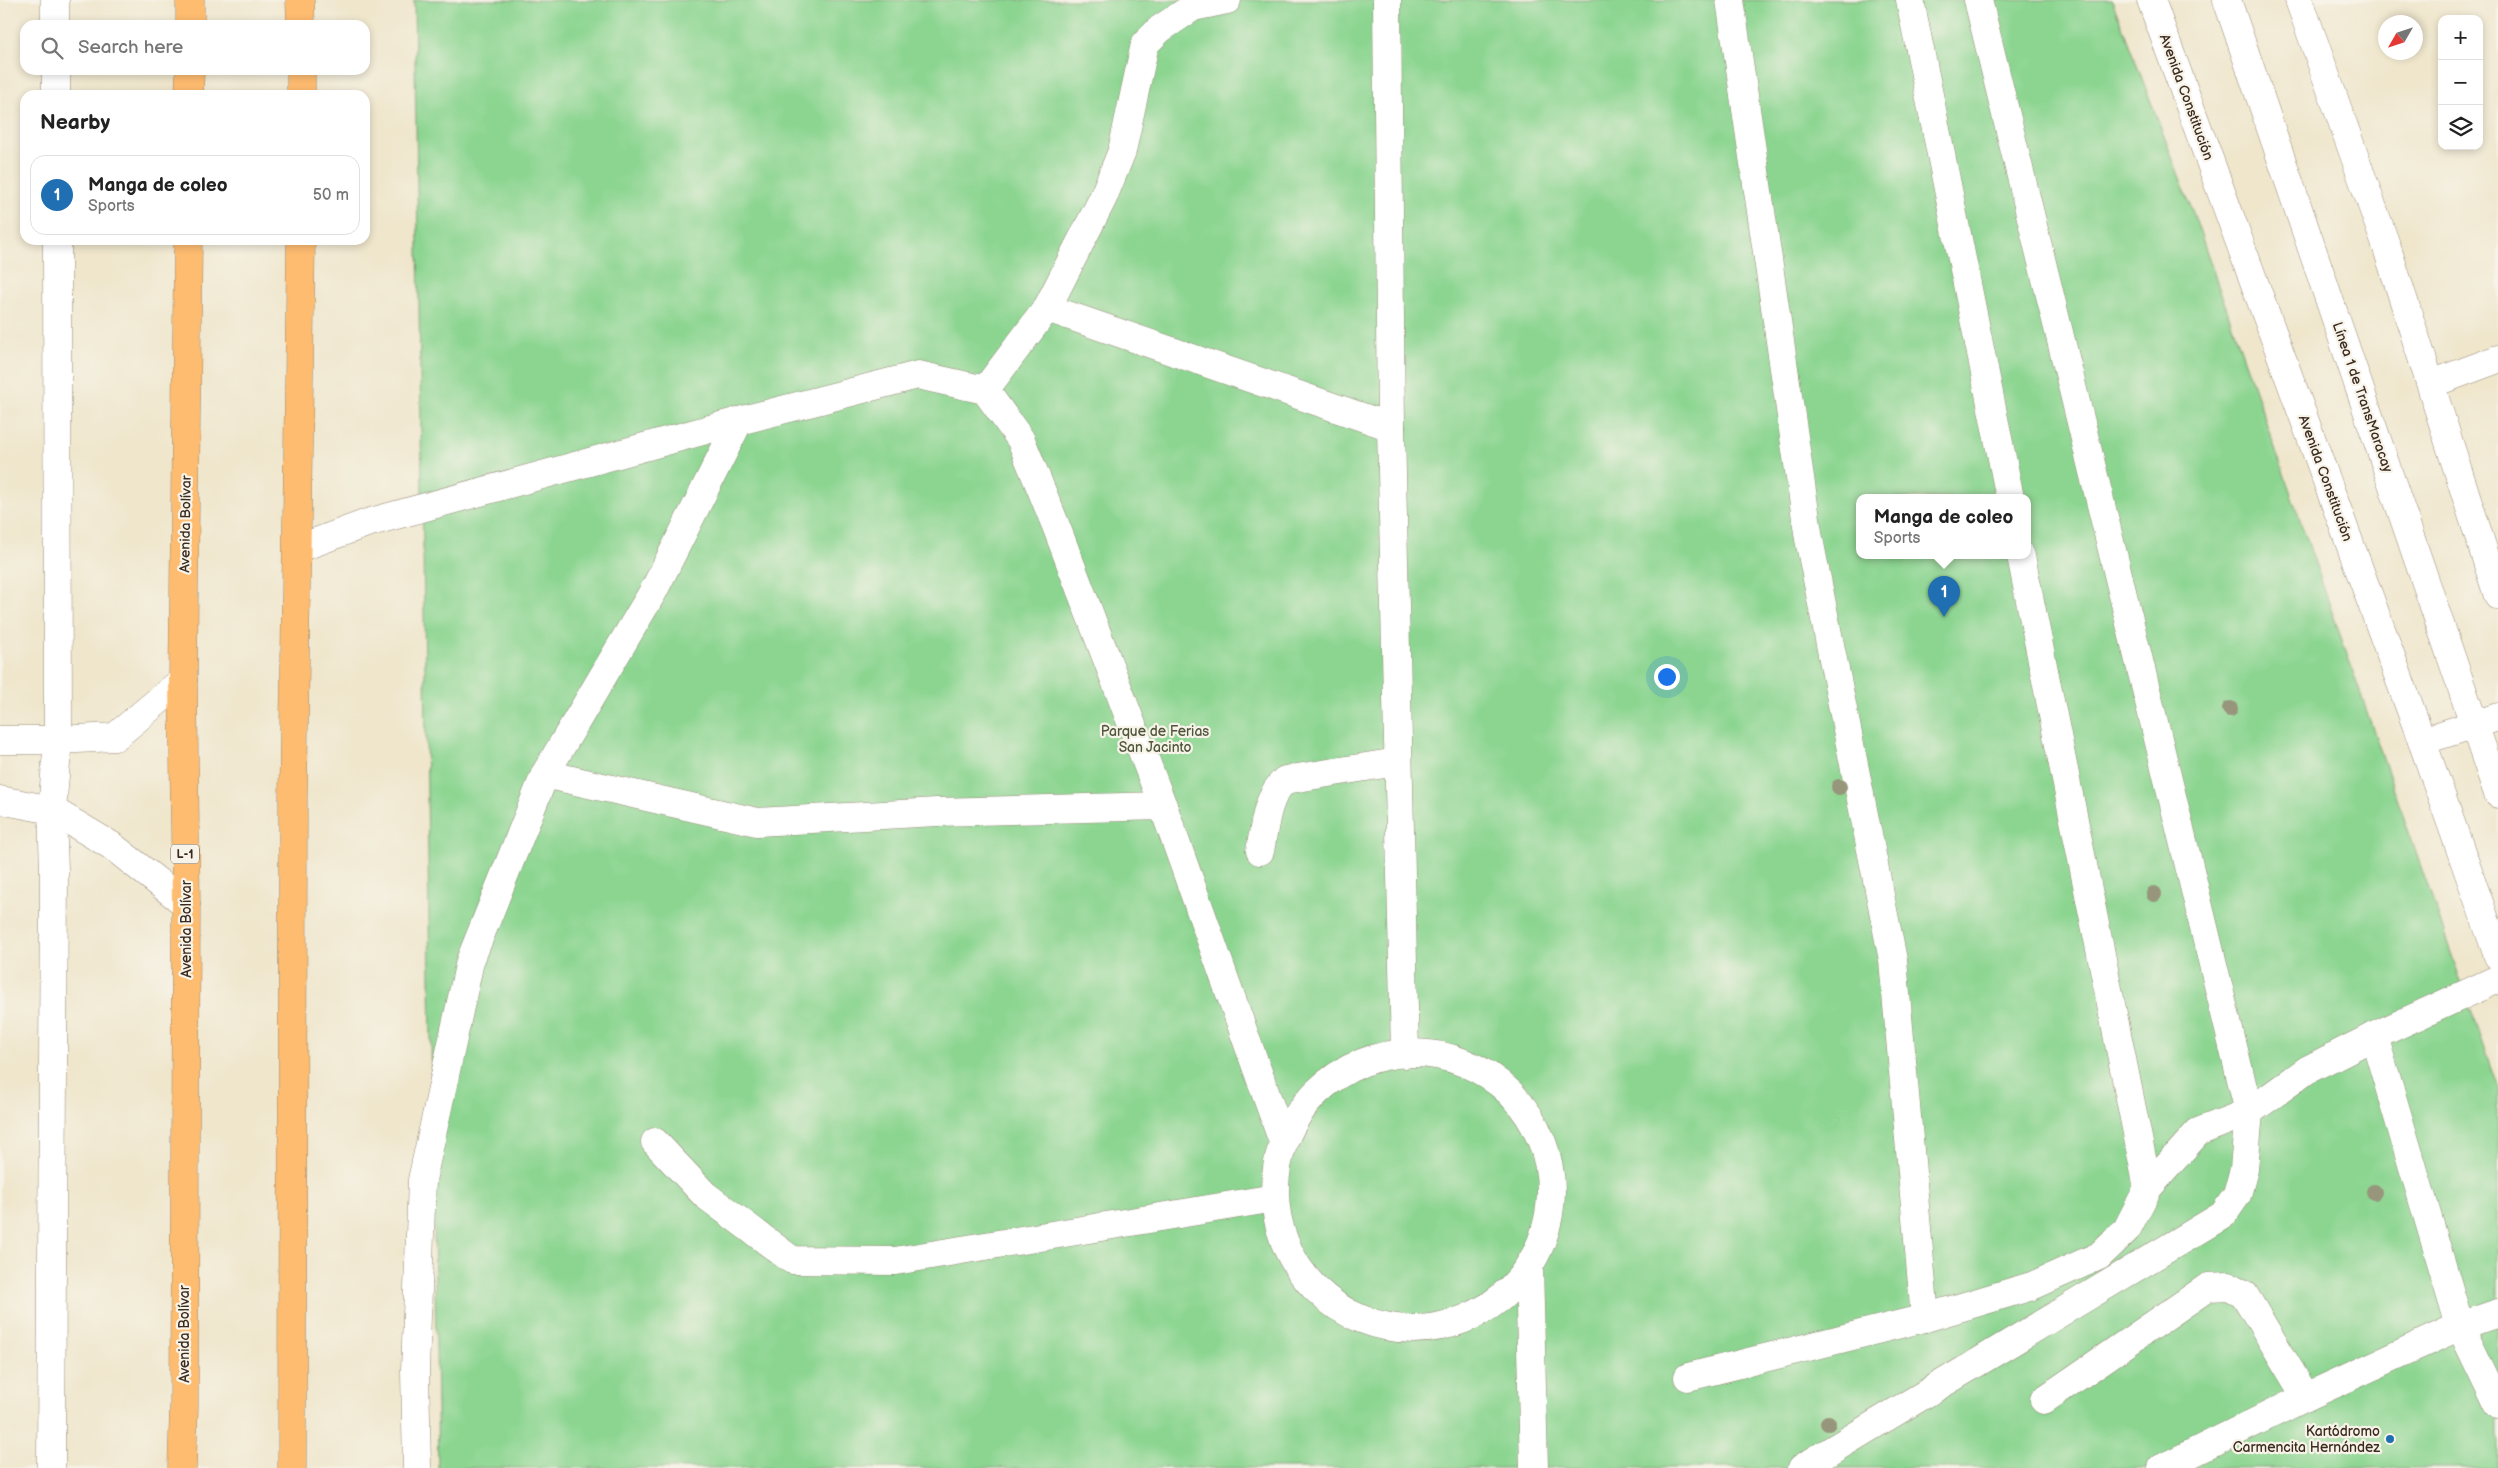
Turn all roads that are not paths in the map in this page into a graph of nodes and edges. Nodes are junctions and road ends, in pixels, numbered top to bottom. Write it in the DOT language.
graph roads {
  1 [pos="55,0"];
  2 [pos="190,0"];
  3 [pos="300,0"];
  4 [pos="1227,0"];
  5 [pos="1387,0"];
  6 [pos="1730,0"];
  7 [pos="1910,0"];
  8 [pos="1978,0"];
  9 [pos="2151,0"];
  10 [pos="2227,0"];
  11 [pos="2299,0"];
  12 [pos="55,20"];
  13 [pos="190,20"];
  14 [pos="301,20"];
  15 [pos="56,75"];
  16 [pos="190,75"];
  17 [pos="301,75"];
  18 [pos="56,90"];
  19 [pos="189,90"];
  20 [pos="301,90"];
  21 [pos="56,245"];
  22 [pos="188,245"];
  23 [pos="301,245"];
  24 [pos="1048,308"];
  25 [pos="2498,359"];
  26 [pos="2432,384"];
  27 [pos="985,390"];
  28 [pos="739,421"];
  29 [pos="1391,427"];
  30 [pos="2009,494"];
  31 [pos="297,549"];
  32 [pos="2022,559"];
  33 [pos="2498,596"];
  34 [pos="183,680"];
  35 [pos="2486,720"];
  36 [pos="0,740"];
  37 [pos="58,740"];
  38 [pos="2422,741"];
  39 [pos="1397,762"];
  40 [pos="545,774"];
  41 [pos="2498,794"];
  42 [pos="0,800"];
  43 [pos="1163,806"];
  44 [pos="52,810"];
  45 [pos="1260,851"];
  46 [pos="186,904"];
  47 [pos="2498,956"];
  48 [pos="2498,979"];
  49 [pos="2374,1036"];
  50 [pos="1405,1054"];
  51 [pos="2249,1112"];
  52 [pos="655,1142"];
  53 [pos="1283,1142"];
  54 [pos="2148,1188"];
  55 [pos="1275,1198"];
  56 [pos="1529,1266"];
  57 [pos="2498,1313"];
  58 [pos="1925,1318"];
  59 [pos="2460,1326"];
  60 [pos="1688,1377"];
  61 [pos="2306,1397"];
  62 [pos="2044,1400"];
  63 [pos="2498,1405"];
  64 [pos="51,1468"];
  65 [pos="182,1468"];
  66 [pos="292,1468"];
  67 [pos="417,1468"];
  68 [pos="1534,1468"];
  69 [pos="1802,1468"];
  70 [pos="2162,1468"];
  1 -- 12 [label="street"];
  2 -- 13 [label="main road"];
  3 -- 14 [label="main road"];
  4 -- 24 [label="street"];
  5 -- 29 [label="street"];
  6 -- 58 [label="street"];
  7 -- 30 [label="street"];
  8 -- 51 [label="street"];
  9 -- 38 [label="street, Avenida Constitución"];
  10 -- 35 [label="street, Línea 1 de TransMaracay"];
  11 -- 26 [label="street"];
  15 -- 18 [label="street"];
  16 -- 19 [label="main road"];
  17 -- 20 [label="main road"];
  21 -- 37 [label="street"];
  22 -- 34 [label="main road, Avenida Bolívar / L-1"];
  23 -- 31 [label="main road"];
  24 -- 27 [label="street"];
  24 -- 29 [label="street"];
  25 -- 26 [label="street"];
  26 -- 33 [label="street"];
  27 -- 28 [label="street"];
  27 -- 43 [label="street"];
  28 -- 31 [label="street"];
  28 -- 40 [label="street"];
  29 -- 39 [label="street"];
  31 -- 66 [label="main road"];
  32 -- 54 [label="street"];
  34 -- 37 [label="street"];
  34 -- 46 [label="main road, Avenida Bolívar / L-1"];
  35 -- 38 [label="street"];
  35 -- 41 [label="street, Línea 1 de TransMaracay"];
  36 -- 37 [label="street"];
  37 -- 44 [label="street"];
  38 -- 47 [label="street, Avenida Constitución"];
  39 -- 45 [label="street"];
  39 -- 50 [label="street"];
  40 -- 43 [label="street"];
  40 -- 67 [label="street"];
  42 -- 44 [label="street"];
  43 -- 53 [label="street"];
  44 -- 46 [label="street"];
  44 -- 64 [label="street"];
  46 -- 65 [label="main road, Avenida Bolívar / L-1"];
  48 -- 49 [label="street"];
  49 -- 51 [label="street"];
  49 -- 59 [label="street"];
  50 -- 53 [label="street"];
  50 -- 56 [label="street"];
  51 -- 54 [label="street"];
  51 -- 69 [label="street"];
  52 -- 55 [label="street"];
  53 -- 55 [label="street"];
  54 -- 58 [label="street"];
  55 -- 56 [label="street"];
  56 -- 68 [label="street"];
  57 -- 59 [label="street"];
  58 -- 60 [label="street"];
  59 -- 61 [label="street"];
  59 -- 63 [label="street"];
  61 -- 62 [label="street"];
  61 -- 70 [label="street"];
}
